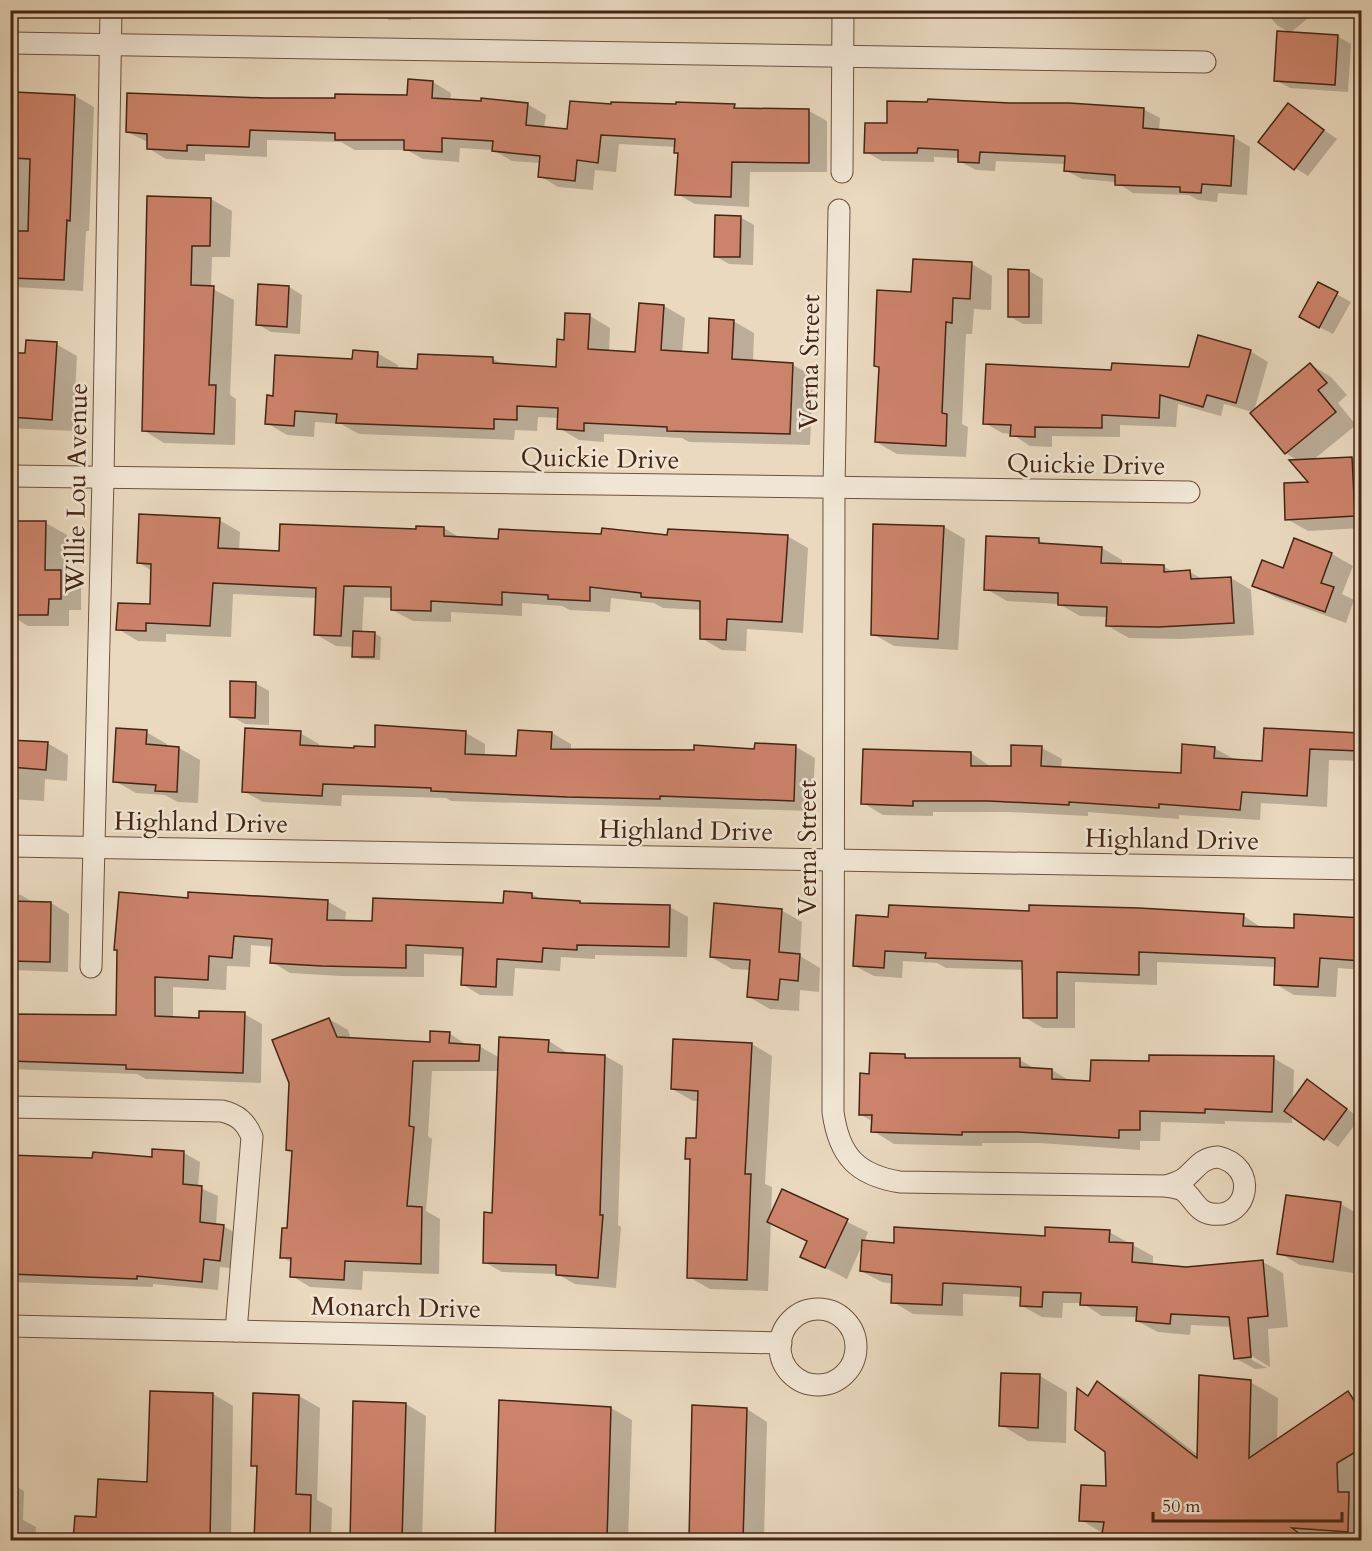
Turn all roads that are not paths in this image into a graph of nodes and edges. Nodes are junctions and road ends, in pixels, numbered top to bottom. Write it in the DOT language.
graph roads {
  1 [pos="111,10"];
  2 [pos="843,10"];
  3 [pos="10,43"];
  4 [pos="111,45"];
  5 [pos="842,57"];
  6 [pos="1205,62"];
  7 [pos="842,172"];
  8 [pos="839,210"];
  9 [pos="10,476"];
  10 [pos="104,477"];
  11 [pos="834,488"];
  12 [pos="1189,492"];
  13 [pos="10,846"];
  14 [pos="94,847"];
  15 [pos="834,860"];
  16 [pos="1362,869"];
  17 [pos="91,967"];
  18 [pos="10,1107"];
  19 [pos="1166,1186"];
  20 [pos="10,1326"];
  21 [pos="236,1331"];
  22 [pos="781,1343"];
  1 -- 4 [label="street, Willie Lou Avenue"];
  2 -- 5 [label="street"];
  3 -- 4 [label="street"];
  4 -- 5 [label="street"];
  4 -- 10 [label="street, Willie Lou Avenue"];
  5 -- 6 [label="street"];
  5 -- 7 [label="street"];
  8 -- 11 [label="street, Verna Street"];
  9 -- 10 [label="street, Quickie Drive"];
  10 -- 11 [label="street, Quickie Drive"];
  10 -- 14 [label="street, Willie Lou Avenue"];
  11 -- 12 [label="street, Quickie Drive"];
  11 -- 15 [label="street, Verna Street"];
  13 -- 14 [label="street, Highland Drive"];
  14 -- 15 [label="street, Highland Drive"];
  14 -- 17 [label="street, Willie Lou Avenue"];
  15 -- 16 [label="street, Highland Drive"];
  15 -- 19 [label="street, Verna Street"];
  18 -- 21 [label="street"];
  20 -- 21 [label="street, Monarch Drive"];
  21 -- 22 [label="street, Monarch Drive"];
}
